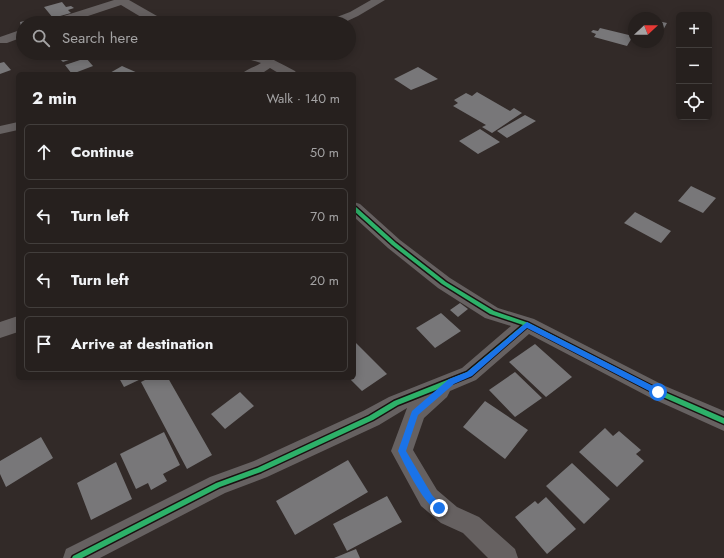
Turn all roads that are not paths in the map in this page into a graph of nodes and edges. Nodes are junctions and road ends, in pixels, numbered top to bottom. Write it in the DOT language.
graph roads {
  1 [pos="379,0"];
  2 [pos="122,1"];
  3 [pos="76,16"];
  4 [pos="148,16"];
  5 [pos="349,16"];
  6 [pos="16,36"];
  7 [pos="3,40"];
  8 [pos="264,60"];
  9 [pos="269,63"];
  10 [pos="254,72"];
  11 [pos="286,72"];
  12 [pos="16,126"];
  13 [pos="0,130"];
  14 [pos="356,210"];
  15 [pos="527,324"];
  16 [pos="16,325"];
  17 [pos="0,330"];
  18 [pos="452,382"];
  19 [pos="724,421"];
  20 [pos="75,558"];
  21 [pos="506,558"];
  1 -- 5 [label="street"];
  2 -- 3 [label="street"];
  2 -- 4 [label="street"];
  6 -- 7 [label="street"];
  8 -- 9 [label="street"];
  9 -- 10 [label="street"];
  9 -- 11 [label="street"];
  12 -- 13 [label="street"];
  14 -- 15 [label="street"];
  15 -- 18 [label="street"];
  15 -- 19 [label="street"];
  16 -- 17 [label="street"];
  18 -- 20 [label="street"];
  18 -- 21 [label="street"];
}
